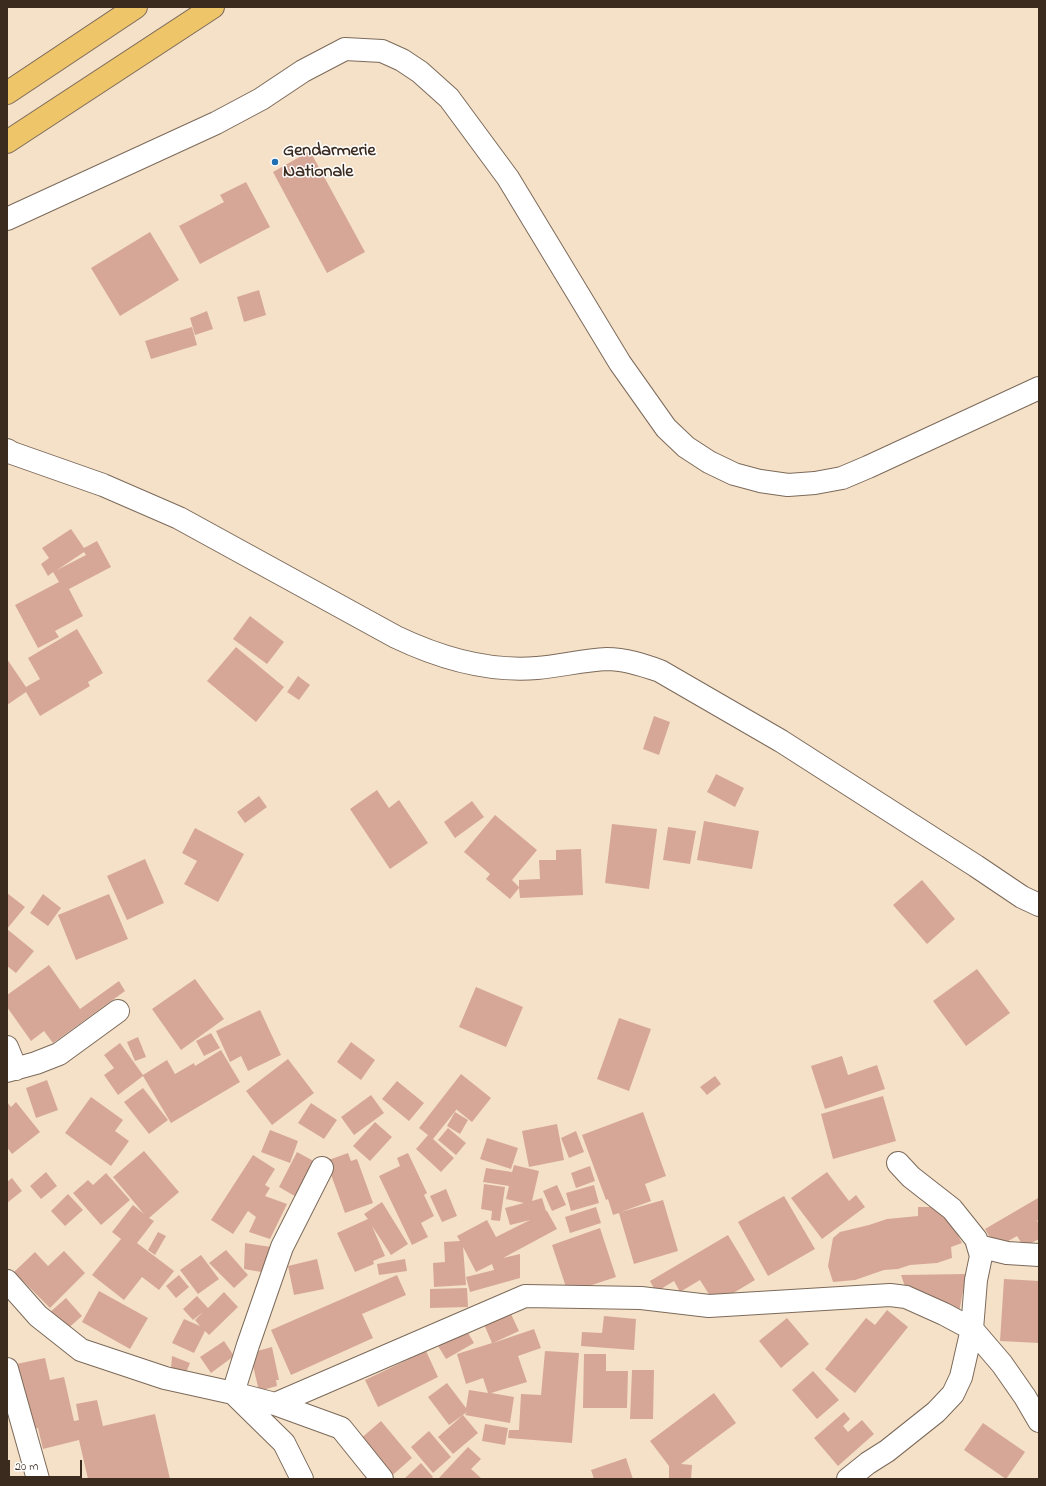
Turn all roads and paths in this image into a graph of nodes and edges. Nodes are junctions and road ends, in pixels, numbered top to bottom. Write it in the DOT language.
graph roads {
  1 [pos="136,7"];
  2 [pos="212,7"];
  3 [pos="7,93"];
  4 [pos="7,142"];
  5 [pos="7,219"];
  6 [pos="1039,388"];
  7 [pos="7,450"];
  8 [pos="1039,905"];
  9 [pos="118,1012"];
  10 [pos="7,1047"];
  11 [pos="11,1070"];
  12 [pos="898,1163"];
  13 [pos="322,1168"];
  14 [pos="978,1246"];
  15 [pos="1039,1255"];
  16 [pos="7,1281"];
  17 [pos="972,1329"];
  18 [pos="7,1369"];
  19 [pos="232,1393"];
  20 [pos="275,1404"];
  21 [pos="1039,1421"];
  22 [pos="38,1479"];
  23 [pos="302,1479"];
  24 [pos="382,1479"];
  25 [pos="848,1479"];
  1 -- 3 [label="main road"];
  2 -- 4 [label="main road"];
  5 -- 6 [label="street"];
  7 -- 8 [label="street"];
  9 -- 11 [label="street"];
  10 -- 11 [label="street"];
  12 -- 14 [label="street"];
  13 -- 19 [label="street"];
  14 -- 15 [label="street"];
  14 -- 17 [label="street"];
  16 -- 19 [label="street"];
  17 -- 20 [label="street"];
  17 -- 21 [label="street"];
  17 -- 25 [label="street"];
  18 -- 22 [label="street"];
  19 -- 20 [label="street"];
  19 -- 23 [label="street"];
  20 -- 24 [label="street"];
}
